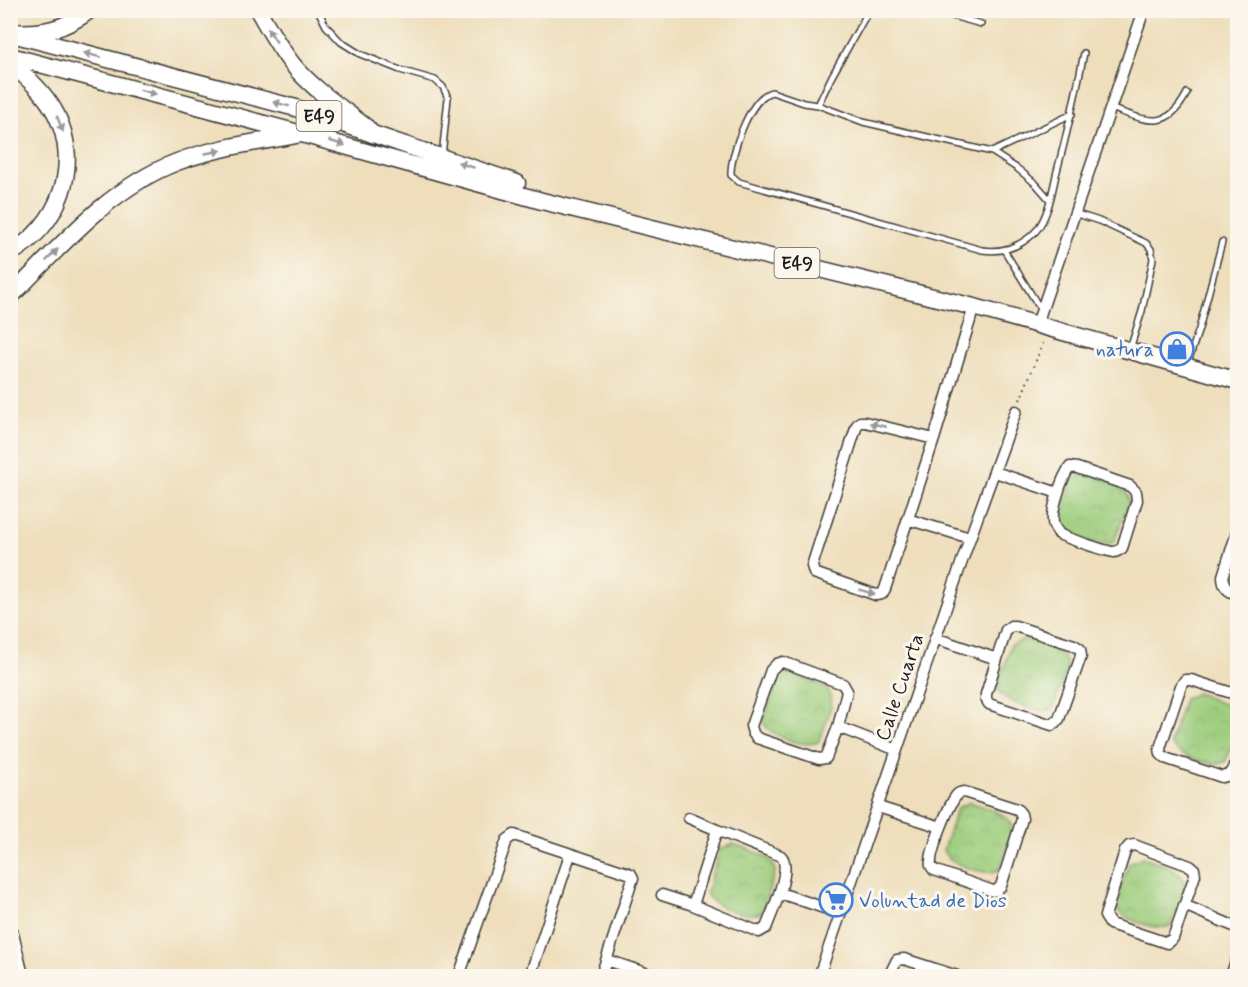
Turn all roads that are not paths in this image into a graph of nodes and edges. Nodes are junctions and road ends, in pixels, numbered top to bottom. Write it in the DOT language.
graph roads {
  1 [pos="90,10"];
  2 [pos="258,10"];
  3 [pos="318,10"];
  4 [pos="869,10"];
  5 [pos="931,10"];
  6 [pos="1144,10"];
  7 [pos="981,24"];
  8 [pos="10,33"];
  9 [pos="1084,53"];
  10 [pos="10,56"];
  11 [pos="10,63"];
  12 [pos="1187,93"];
  13 [pos="818,105"];
  14 [pos="1110,108"];
  15 [pos="1072,114"];
  16 [pos="302,134"];
  17 [pos="372,134"];
  18 [pos="992,152"];
  19 [pos="442,157"];
  20 [pos="1050,200"];
  21 [pos="1074,213"];
  22 [pos="620,219"];
  23 [pos="1222,242"];
  24 [pos="1004,250"];
  25 [pos="10,253"];
  26 [pos="10,297"];
  27 [pos="974,307"];
  28 [pos="1043,321"];
  29 [pos="1130,350"];
  30 [pos="1186,366"];
  31 [pos="1238,381"];
  32 [pos="1016,411"];
  33 [pos="934,438"];
  34 [pos="994,472"];
  35 [pos="1058,493"];
  36 [pos="907,519"];
  37 [pos="1238,529"];
  38 [pos="969,538"];
  39 [pos="1238,595"];
  40 [pos="935,638"];
  41 [pos="997,659"];
  42 [pos="1238,694"];
  43 [pos="838,727"];
  44 [pos="897,750"];
  45 [pos="1238,759"];
  46 [pos="878,807"];
  47 [pos="688,818"];
  48 [pos="941,827"];
  49 [pos="717,830"];
  50 [pos="570,855"];
  51 [pos="780,893"];
  52 [pos="662,895"];
  53 [pos="693,905"];
  54 [pos="1184,905"];
  55 [pos="839,914"];
  56 [pos="1238,928"];
  57 [pos="10,934"];
  58 [pos="1238,956"];
  59 [pos="607,960"];
  60 [pos="20,976"];
  61 [pos="459,976"];
  62 [pos="530,976"];
  63 [pos="601,976"];
  64 [pos="654,976"];
  65 [pos="819,976"];
  66 [pos="889,976"];
  67 [pos="957,976"];
  68 [pos="1231,976"];
  1 -- 8 [label="main road"];
  17 -- 2 [label="main road, one-way"];
  3 -- 19 [label="lane"];
  4 -- 13 [label="lane"];
  5 -- 7 [label="lane"];
  6 -- 14 [label="street"];
  17 -- 8 [label="main road, E49, one-way"];
  9 -- 15 [label="lane"];
  10 -- 16 [label="main road, E49, one-way"];
  11 -- 25 [label="main road, one-way"];
  12 -- 14 [label="lane"];
  13 -- 18 [label="lane"];
  13 -- 24 [label="lane"];
  14 -- 21 [label="street"];
  15 -- 18 [label="lane"];
  15 -- 20 [label="lane"];
  16 -- 22 [label="main road, E49, one-way"];
  26 -- 16 [label="main road, one-way"];
  17 -- 19 [label="main road, E49"];
  18 -- 20 [label="lane"];
  22 -- 19 [label="main road, E49, one-way"];
  20 -- 24 [label="lane"];
  21 -- 28 [label="street"];
  21 -- 29 [label="lane"];
  22 -- 27 [label="main road, E49"];
  23 -- 30 [label="lane"];
  24 -- 28 [label="lane"];
  27 -- 28 [label="main road, E49"];
  27 -- 33 [label="street"];
  28 -- 29 [label="main road, E49"];
  29 -- 30 [label="main road, E49"];
  30 -- 31 [label="main road, E49"];
  32 -- 34 [label="street, Calle Cuarta"];
  33 -- 36 [label="street"];
  33 -- 36 [label="street, one-way"];
  34 -- 35 [label="street"];
  34 -- 38 [label="street, Calle Cuarta"];
  35 -- 35 [label="street"];
  36 -- 38 [label="street"];
  37 -- 39 [label="street"];
  38 -- 40 [label="street, Calle Cuarta"];
  40 -- 41 [label="street"];
  40 -- 44 [label="street, Calle Cuarta"];
  41 -- 41 [label="street"];
  42 -- 45 [label="street"];
  43 -- 43 [label="street"];
  43 -- 44 [label="street"];
  44 -- 46 [label="street, Calle Cuarta"];
  46 -- 48 [label="street"];
  46 -- 55 [label="street, Calle Cuarta"];
  47 -- 49 [label="street"];
  48 -- 48 [label="street"];
  49 -- 51 [label="street"];
  49 -- 53 [label="street"];
  50 -- 59 [label="street"];
  50 -- 61 [label="street"];
  50 -- 62 [label="street"];
  51 -- 53 [label="street"];
  51 -- 55 [label="street"];
  52 -- 53 [label="street"];
  54 -- 54 [label="street"];
  54 -- 56 [label="street"];
  55 -- 65 [label="street, Calle Cuarta"];
  57 -- 60 [label="main road"];
  58 -- 68 [label="street"];
  59 -- 63 [label="street"];
  59 -- 64 [label="street"];
  66 -- 67 [label="street"];
}
